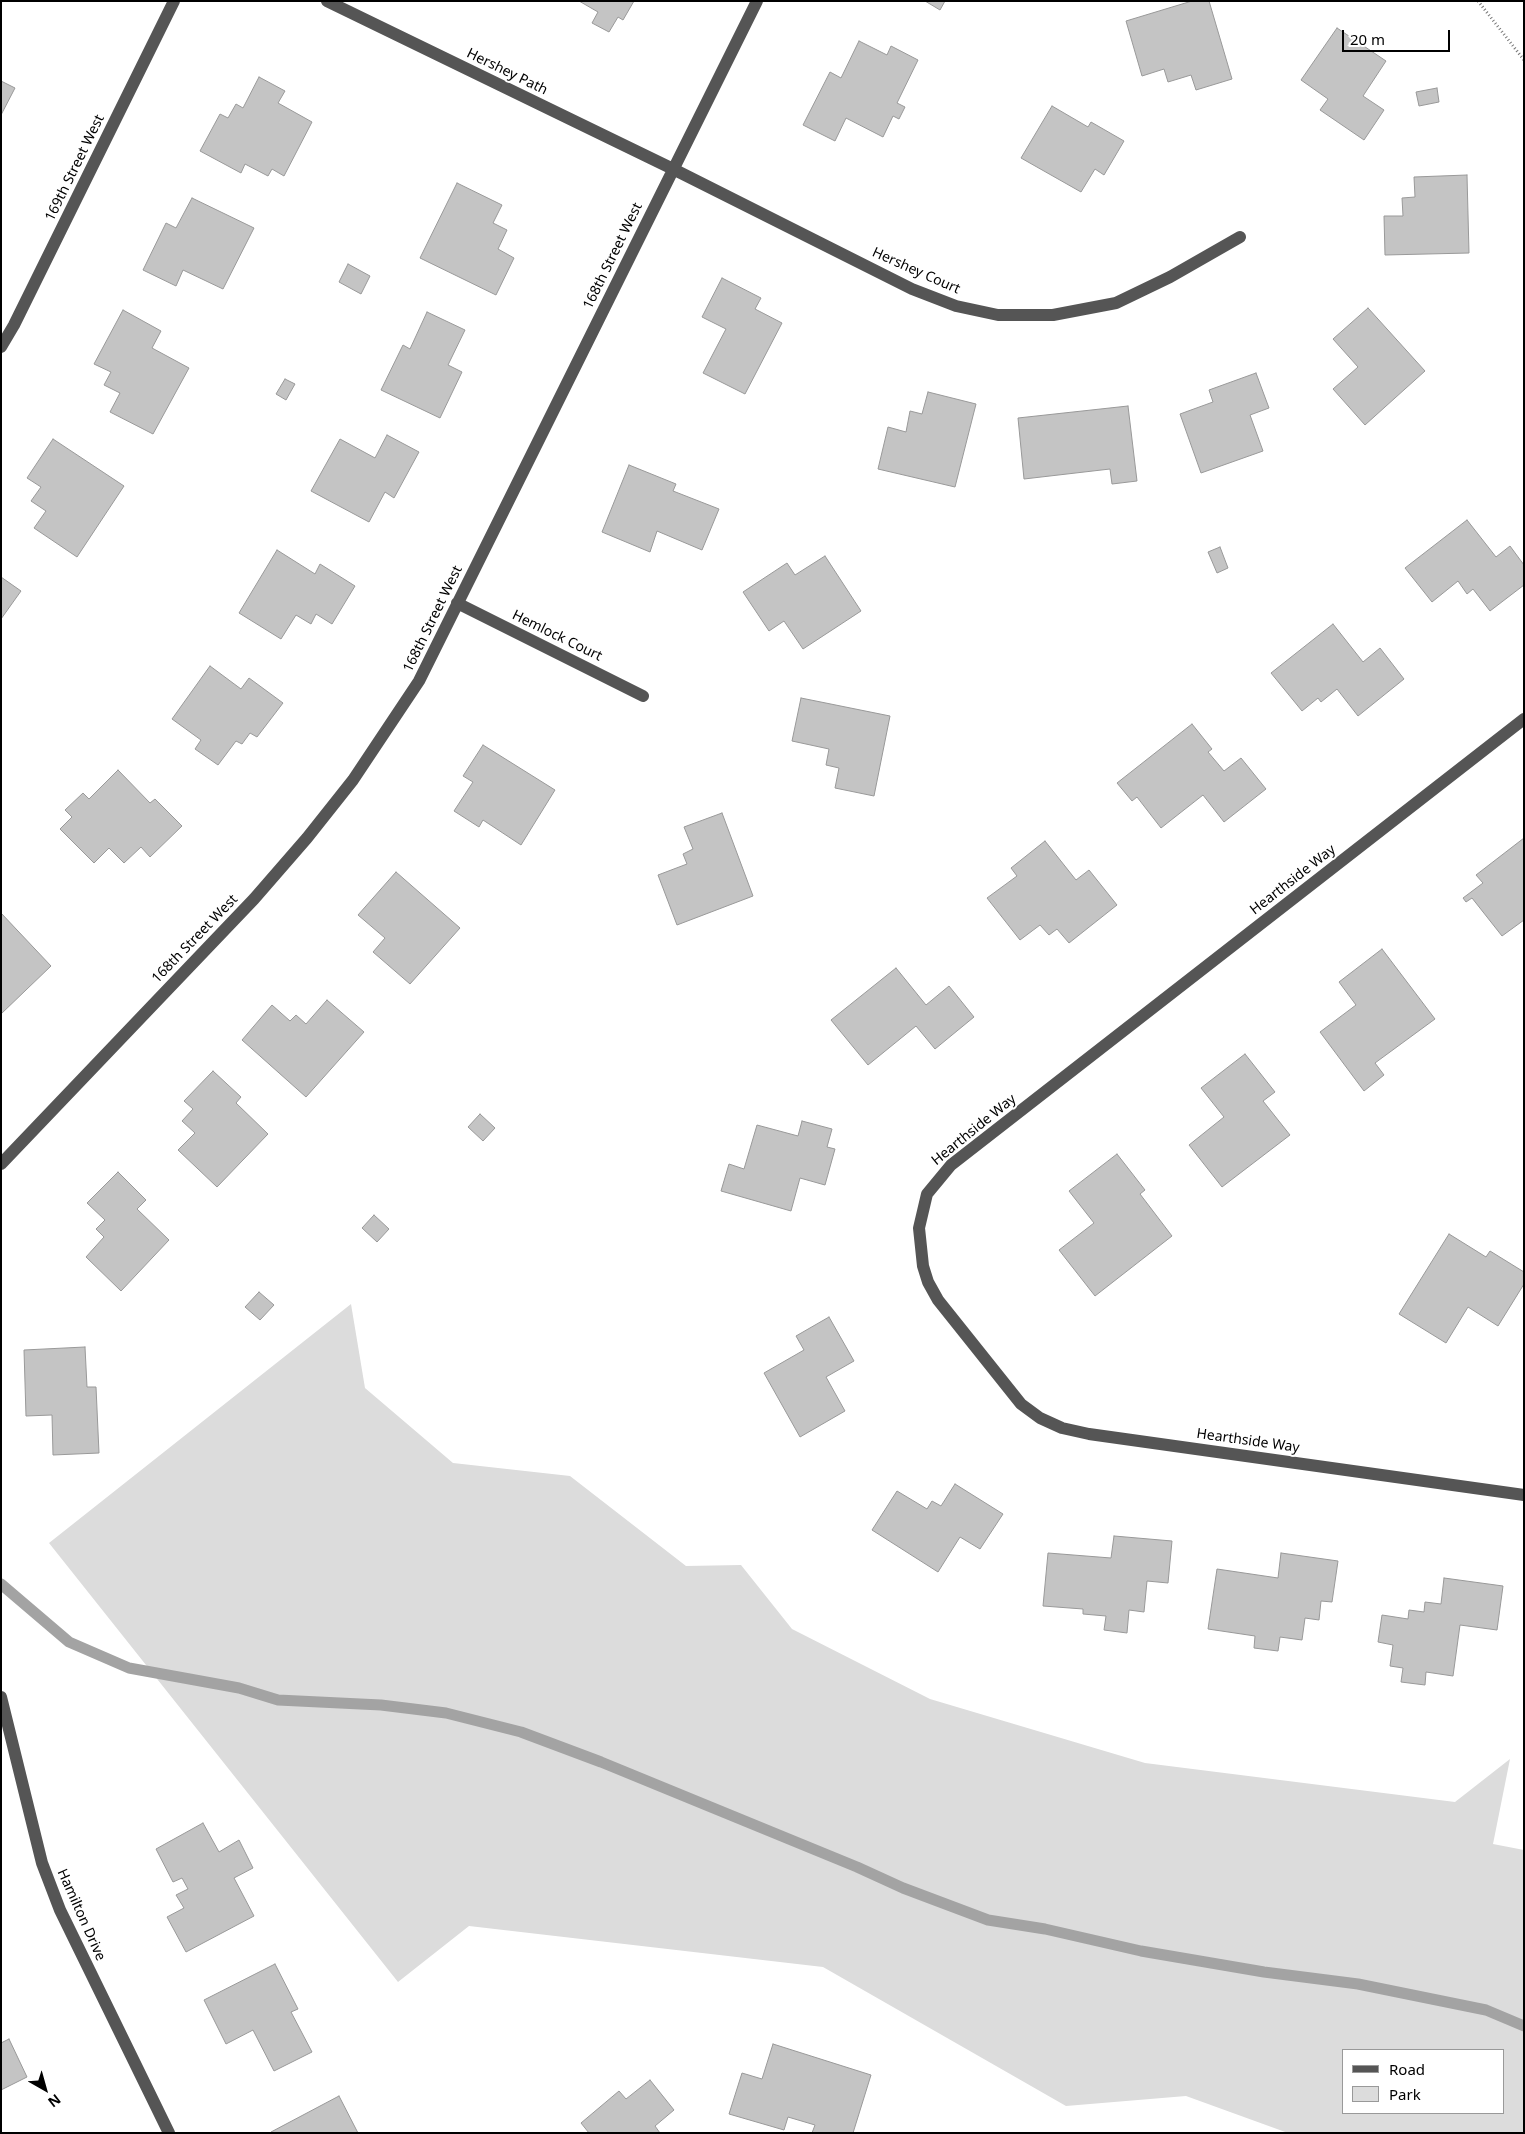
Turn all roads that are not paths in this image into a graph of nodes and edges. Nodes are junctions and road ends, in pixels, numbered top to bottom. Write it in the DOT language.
graph roads {
  1 [pos="174,1"];
  2 [pos="327,1"];
  3 [pos="758,1"];
  4 [pos="673,169"];
  5 [pos="1240,237"];
  6 [pos="1,347"];
  7 [pos="457,603"];
  8 [pos="643,696"];
  9 [pos="1524,720"];
  10 [pos="2,1161"];
  11 [pos="1524,1495"];
  12 [pos="1,1697"];
  13 [pos="168,2133"];
  1 -- 6 [label="street, 169th Street West"];
  2 -- 4 [label="street, Hershey Path"];
  3 -- 4 [label="street, 168th Street West"];
  4 -- 5 [label="street, Hershey Court"];
  4 -- 7 [label="street, 168th Street West"];
  7 -- 8 [label="street, Hemlock Court"];
  7 -- 10 [label="street, 168th Street West"];
  9 -- 11 [label="street, Hearthside Way"];
  12 -- 13 [label="street, Hamilton Drive"];
}
